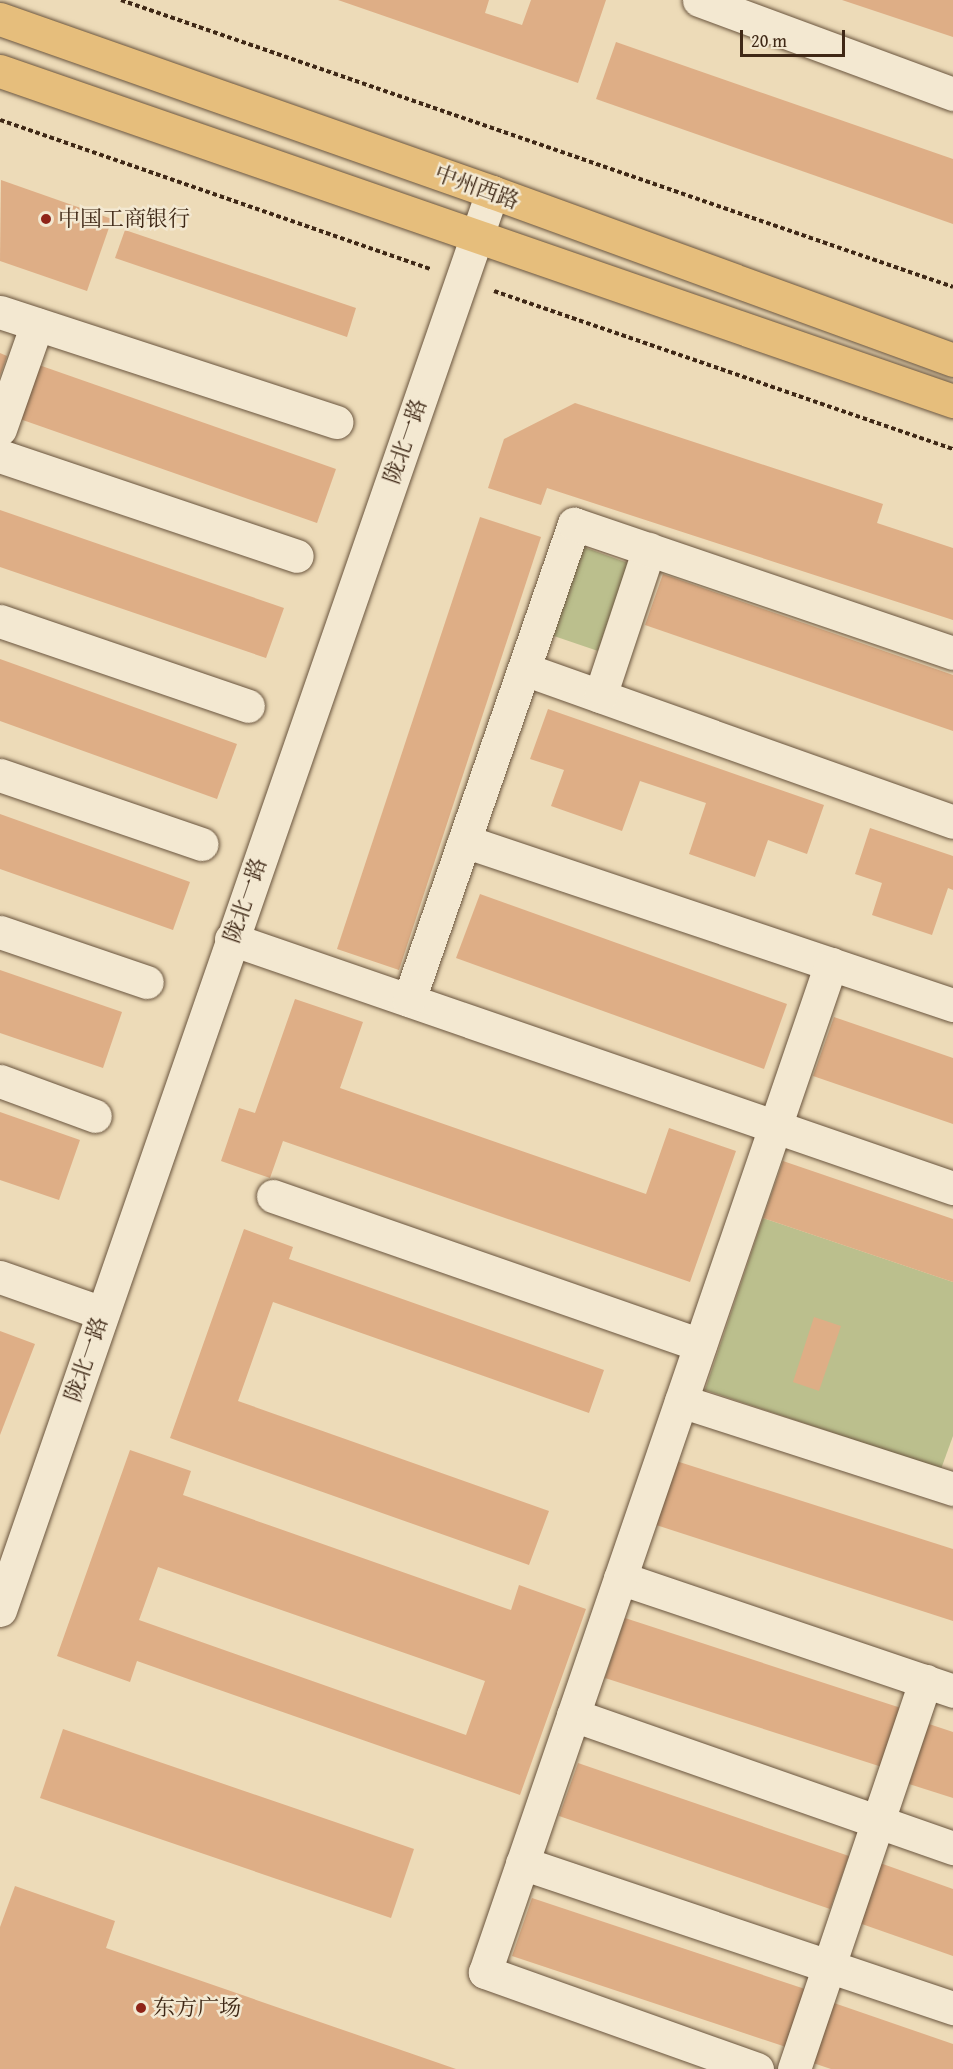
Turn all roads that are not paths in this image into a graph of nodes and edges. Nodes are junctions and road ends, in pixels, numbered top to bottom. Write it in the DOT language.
graph roads {
  1 [pos="699,0"];
  2 [pos="0,19"];
  3 [pos="0,70"];
  4 [pos="953,94"];
  5 [pos="492,192"];
  6 [pos="477,235"];
  7 [pos="0,312"];
  8 [pos="37,324"];
  9 [pos="953,360"];
  10 [pos="953,400"];
  11 [pos="336,422"];
  12 [pos="0,429"];
  13 [pos="0,456"];
  14 [pos="649,549"];
  15 [pos="297,556"];
  16 [pos="0,621"];
  17 [pos="953,653"];
  18 [pos="524,669"];
  19 [pos="600,696"];
  20 [pos="248,705"];
  21 [pos="0,775"];
  22 [pos="953,822"];
  23 [pos="464,841"];
  24 [pos="201,844"];
  25 [pos="0,932"];
  26 [pos="231,939"];
  27 [pos="831,964"];
  28 [pos="147,982"];
  29 [pos="409,1000"];
  30 [pos="953,1005"];
  31 [pos="0,1081"];
  32 [pos="94,1116"];
  33 [pos="775,1126"];
  34 [pos="953,1188"];
  35 [pos="273,1196"];
  36 [pos="0,1277"];
  37 [pos="102,1313"];
  38 [pos="700,1345"];
  39 [pos="681,1401"];
  40 [pos="953,1489"];
  41 [pos="620,1578"];
  42 [pos="0,1610"];
  43 [pos="939,1686"];
  44 [pos="573,1715"];
  45 [pos="877,1821"];
  46 [pos="953,1848"];
  47 [pos="522,1863"];
  48 [pos="828,1966"];
  49 [pos="953,2008"];
  50 [pos="757,2069"];
  51 [pos="794,2069"];
  1 -- 4 [label="street"];
  2 -- 5 [label="main road, 中州西路"];
  3 -- 6 [label="main road, 中州西路"];
  5 -- 6 [label="street, 陇北一路"];
  5 -- 9 [label="main road, 中州西路"];
  6 -- 10 [label="main road, 中州西路"];
  6 -- 26 [label="street, 陇北一路"];
  7 -- 8 [label="street"];
  8 -- 11 [label="street"];
  8 -- 12 [label="street"];
  13 -- 15 [label="street"];
  14 -- 17 [label="street"];
  14 -- 18 [label="street"];
  14 -- 19 [label="street"];
  16 -- 20 [label="street"];
  18 -- 19 [label="street"];
  18 -- 23 [label="street"];
  19 -- 22 [label="street"];
  21 -- 24 [label="street"];
  23 -- 27 [label="street"];
  23 -- 29 [label="street"];
  25 -- 28 [label="street"];
  26 -- 29 [label="street"];
  26 -- 37 [label="street, 陇北一路"];
  27 -- 30 [label="street"];
  27 -- 33 [label="street"];
  29 -- 33 [label="street"];
  31 -- 32 [label="street"];
  33 -- 34 [label="street"];
  33 -- 38 [label="street"];
  35 -- 38 [label="street"];
  36 -- 37 [label="street"];
  37 -- 42 [label="street, 陇北一路"];
  38 -- 39 [label="street"];
  39 -- 40 [label="street"];
  39 -- 41 [label="street"];
  41 -- 43 [label="street"];
  41 -- 44 [label="street"];
  43 -- 45 [label="street"];
  44 -- 45 [label="street"];
  44 -- 47 [label="street"];
  45 -- 46 [label="street"];
  45 -- 48 [label="street"];
  47 -- 48 [label="street"];
  47 -- 50 [label="street"];
  48 -- 49 [label="street"];
  48 -- 51 [label="street"];
}
